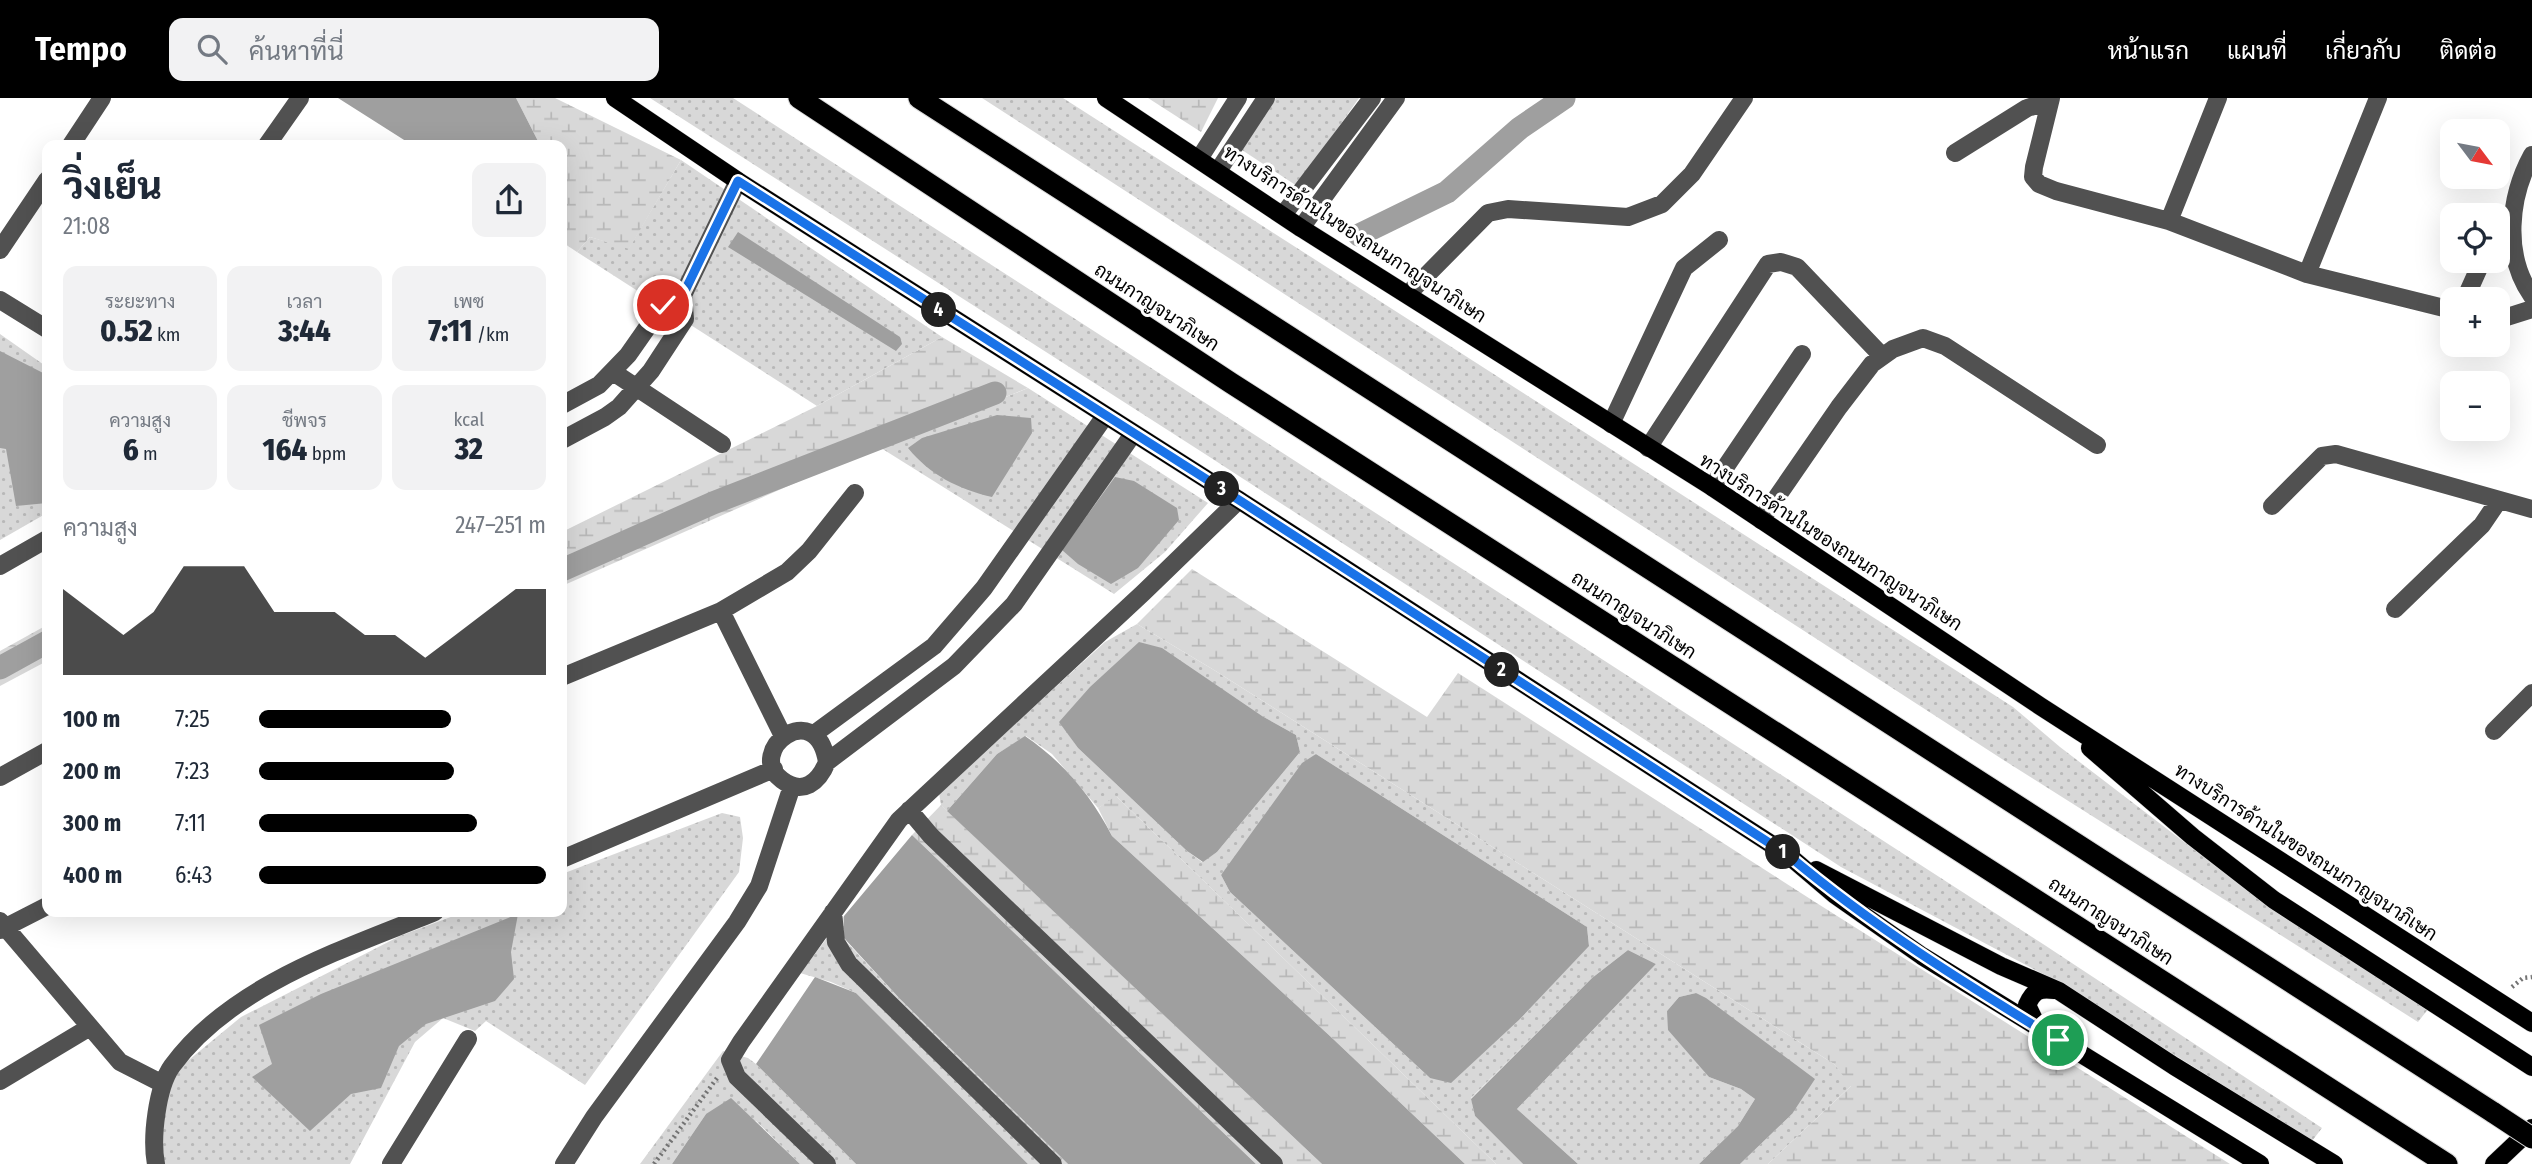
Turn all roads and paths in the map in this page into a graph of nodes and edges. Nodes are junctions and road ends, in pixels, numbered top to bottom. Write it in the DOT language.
graph roads {
  1 [pos="103,98"];
  2 [pos="300,98"];
  3 [pos="615,98"];
  4 [pos="799,98"];
  5 [pos="919,98"];
  6 [pos="1106,98"];
  7 [pos="1238,98"];
  8 [pos="1266,98"];
  9 [pos="1372,98"];
  10 [pos="1396,98"];
  11 [pos="1744,98"];
  12 [pos="2218,98"];
  13 [pos="2378,98"];
  14 [pos="2051,100"];
  15 [pos="74,140"];
  16 [pos="271,140"];
  17 [pos="1955,153"];
  18 [pos="2532,155"];
  19 [pos="1199,159"];
  20 [pos="1218,171"];
  21 [pos="738,181"];
  22 [pos="42,187"];
  23 [pos="1283,215"];
  24 [pos="2169,221"];
  25 [pos="1301,228"];
  26 [pos="2512,228"];
  27 [pos="1719,240"];
  28 [pos="0,250"];
  29 [pos="2307,274"];
  30 [pos="1408,294"];
  31 [pos="683,295"];
  32 [pos="2532,296"];
  33 [pos="0,300"];
  34 [pos="2440,307"];
  35 [pos="2532,309"];
  36 [pos="2510,316"];
  37 [pos="42,326"];
  38 [pos="1802,354"];
  39 [pos="1882,356"];
  40 [pos="613,372"];
  41 [pos="636,390"];
  42 [pos="567,402"];
  43 [pos="1105,416"];
  44 [pos="1611,424"];
  45 [pos="1133,434"];
  46 [pos="567,437"];
  47 [pos="722,444"];
  48 [pos="2096,445"];
  49 [pos="1648,448"];
  50 [pos="1712,487"];
  51 [pos="855,493"];
  52 [pos="1239,500"];
  53 [pos="2499,500"];
  54 [pos="2272,506"];
  55 [pos="2532,509"];
  56 [pos="1761,520"];
  57 [pos="42,542"];
  58 [pos="0,566"];
  59 [pos="2395,609"];
  60 [pos="721,611"];
  61 [pos="567,675"];
  62 [pos="2532,693"];
  63 [pos="2040,706"];
  64 [pos="2494,731"];
  65 [pos="814,734"];
  66 [pos="783,736"];
  67 [pos="42,754"];
  68 [pos="827,762"];
  69 [pos="774,769"];
  70 [pos="0,777"];
  71 [pos="792,786"];
  72 [pos="909,810"];
  73 [pos="1788,855"];
  74 [pos="567,857"];
  75 [pos="42,908"];
  76 [pos="833,912"];
  77 [pos="423,917"];
  78 [pos="2,926"];
  79 [pos="2059,991"];
  80 [pos="2532,1023"];
  81 [pos="90,1027"];
  82 [pos="2038,1028"];
  83 [pos="468,1039"];
  84 [pos="730,1060"];
  85 [pos="2532,1067"];
  86 [pos="0,1081"];
  87 [pos="163,1084"];
  88 [pos="2532,1128"];
  89 [pos="2532,1138"];
  90 [pos="150,1163"];
  91 [pos="391,1164"];
  92 [pos="564,1164"];
  93 [pos="654,1164"];
  94 [pos="827,1164"];
  95 [pos="1053,1164"];
  96 [pos="1274,1164"];
  97 [pos="2260,1164"];
  98 [pos="2334,1164"];
  99 [pos="2447,1164"];
  100 [pos="2494,1164"];
  1 -- 15 [label="street"];
  2 -- 16 [label="street"];
  3 -- 21 [label="main road"];
  4 -- 99 [label="highway, ถนนกาญจนาภิเษก"];
  5 -- 89 [label="highway, bridge"];
  6 -- 19 [label="main road, ทางบริการด้านในของถนนกาญจนาภิเษก"];
  7 -- 19 [label="street"];
  8 -- 20 [label="street"];
  9 -- 23 [label="street"];
  10 -- 25 [label="street"];
  11 -- 30 [label="street"];
  12 -- 24 [label="street"];
  13 -- 29 [label="street"];
  14 -- 17 [label="street"];
  14 -- 24 [label="street"];
  18 -- 26 [label="street"];
  19 -- 20 [label="main road, ทางบริการด้านในของถนนกาญจนาภิเษก"];
  20 -- 23 [label="main road, ทางบริการด้านในของถนนกาญจนาภิเษก"];
  21 -- 31 [label="street"];
  21 -- 43 [label="main road"];
  22 -- 28 [label="street"];
  23 -- 25 [label="main road, ทางบริการด้านในของถนนกาญจนาภิเษก"];
  24 -- 29 [label="street"];
  25 -- 30 [label="main road, ทางบริการด้านในของถนนกาญจนาภิเษก"];
  26 -- 32 [label="street"];
  27 -- 44 [label="street"];
  29 -- 34 [label="street"];
  30 -- 44 [label="main road, ทางบริการด้านในของถนนกาญจนาภิเษก"];
  31 -- 40 [label="street"];
  31 -- 41 [label="street"];
  33 -- 37 [label="street"];
  35 -- 36 [label="street"];
  38 -- 50 [label="street"];
  39 -- 48 [label="street"];
  39 -- 49 [label="street"];
  39 -- 56 [label="street"];
  40 -- 41 [label="street"];
  40 -- 42 [label="street"];
  41 -- 46 [label="street"];
  41 -- 47 [label="street"];
  43 -- 45 [label="main road"];
  43 -- 65 [label="street"];
  44 -- 49 [label="main road, ทางบริการด้านในของถนนกาญจนาภิเษก"];
  45 -- 52 [label="main road"];
  45 -- 68 [label="street"];
  49 -- 50 [label="main road, ทางบริการด้านในของถนนกาญจนาภิเษก"];
  50 -- 56 [label="main road, ทางบริการด้านในของถนนกาญจนาภิเษก"];
  51 -- 60 [label="street"];
  52 -- 72 [label="street"];
  52 -- 73 [label="main road"];
  53 -- 54 [label="street"];
  53 -- 55 [label="street"];
  53 -- 59 [label="street"];
  56 -- 63 [label="main road, ทางบริการด้านในของถนนกาญจนาภิเษก"];
  57 -- 58 [label="street"];
  60 -- 61 [label="street"];
  60 -- 66 [label="street"];
  62 -- 64 [label="street"];
  63 -- 80 [label="main road, ทางบริการด้านในของถนนกาญจนาภิเษก"];
  63 -- 85 [label="main road"];
  65 -- 66 [label="street"];
  65 -- 68 [label="street"];
  66 -- 69 [label="street"];
  67 -- 70 [label="street"];
  68 -- 71 [label="street"];
  69 -- 71 [label="street"];
  69 -- 74 [label="street"];
  71 -- 92 [label="street"];
  72 -- 76 [label="street"];
  72 -- 96 [label="street"];
  73 -- 79 [label="main road"];
  73 -- 82 [label="main road"];
  75 -- 78 [label="street"];
  76 -- 84 [label="street"];
  76 -- 95 [label="street"];
  77 -- 87 [label="street"];
  78 -- 81 [label="street"];
  79 -- 82 [label="main road"];
  79 -- 98 [label="main road"];
  81 -- 86 [label="street"];
  81 -- 87 [label="street"];
  82 -- 97 [label="main road"];
  83 -- 91 [label="street"];
  84 -- 93 [label="path"];
  84 -- 94 [label="street"];
  87 -- 90 [label="street"];
  88 -- 100 [label="main road"];
}
